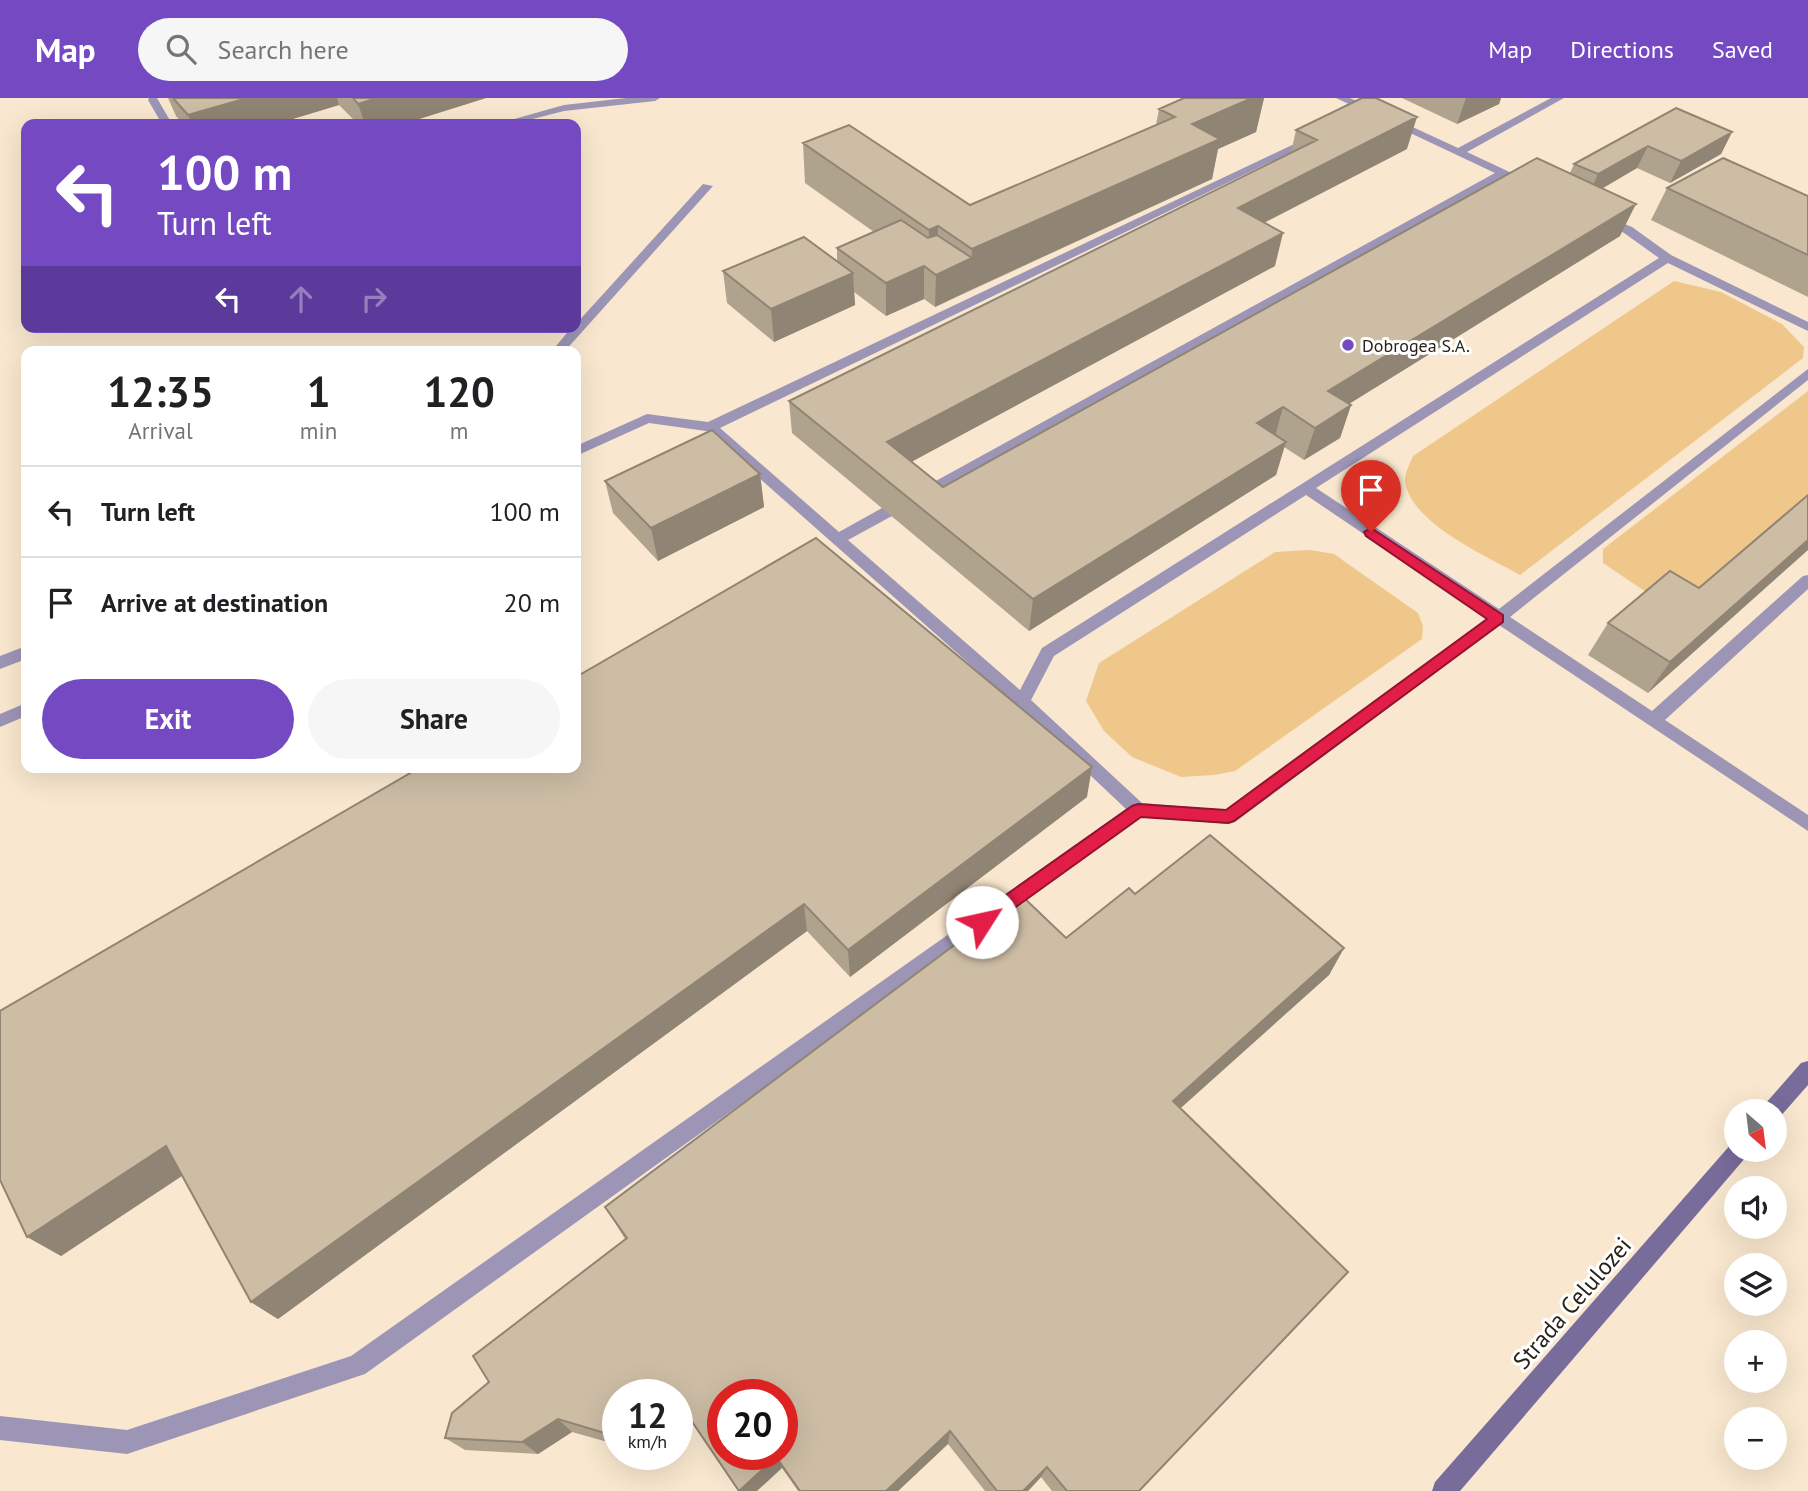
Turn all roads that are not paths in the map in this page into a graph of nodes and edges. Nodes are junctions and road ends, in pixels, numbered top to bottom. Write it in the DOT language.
graph roads {
  1 [pos="655,98"];
  2 [pos="1340,98"];
  3 [pos="1559,98"];
  4 [pos="155,99"];
  5 [pos="1370,111"];
  6 [pos="1358,117"];
  7 [pos="165,119"];
  8 [pos="521,119"];
  9 [pos="1320,135"];
  10 [pos="1458,152"];
  11 [pos="1504,173"];
  12 [pos="1529,184"];
  13 [pos="708,186"];
  14 [pos="1591,213"];
  15 [pos="1667,258"];
  16 [pos="581,326"];
  17 [pos="1808,327"];
  18 [pos="574,333"];
  19 [pos="562,346"];
  20 [pos="1808,373"];
  21 [pos="710,427"];
  22 [pos="581,449"];
  23 [pos="1307,489"];
  24 [pos="915,498"];
  25 [pos="887,512"];
  26 [pos="838,539"];
  27 [pos="1808,580"];
  28 [pos="1497,619"];
  29 [pos="21,654"];
  30 [pos="0,663"];
  31 [pos="1022,701"];
  32 [pos="21,711"];
  33 [pos="1652,720"];
  34 [pos="0,721"];
  35 [pos="1138,810"];
  36 [pos="1808,824"];
  37 [pos="1808,1070"];
  38 [pos="1783,1099"];
  39 [pos="1729,1162"];
  40 [pos="0,1428"];
  41 [pos="1444,1491"];
  1 -- 8 [label="lane"];
  2 -- 5 [label="lane"];
  3 -- 10 [label="lane"];
  4 -- 7 [label="lane"];
  5 -- 6 [label="lane"];
  5 -- 10 [label="lane"];
  9 -- 21 [label="lane"];
  10 -- 11 [label="lane"];
  11 -- 12 [label="lane"];
  11 -- 24 [label="lane"];
  13 -- 16 [label="lane"];
  14 -- 15 [label="lane"];
  15 -- 17 [label="lane"];
  15 -- 23 [label="lane"];
  18 -- 19 [label="lane"];
  20 -- 28 [label="lane"];
  21 -- 22 [label="lane"];
  21 -- 26 [label="lane"];
  23 -- 28 [label="lane"];
  23 -- 31 [label="lane"];
  25 -- 26 [label="lane"];
  26 -- 31 [label="lane"];
  27 -- 33 [label="lane"];
  28 -- 33 [label="lane"];
  28 -- 35 [label="lane"];
  29 -- 30 [label="lane"];
  31 -- 35 [label="lane"];
  32 -- 34 [label="lane"];
  33 -- 36 [label="lane"];
  35 -- 40 [label="lane"];
  37 -- 38 [label="street"];
  39 -- 41 [label="street, Strada Celulozei"];
}
